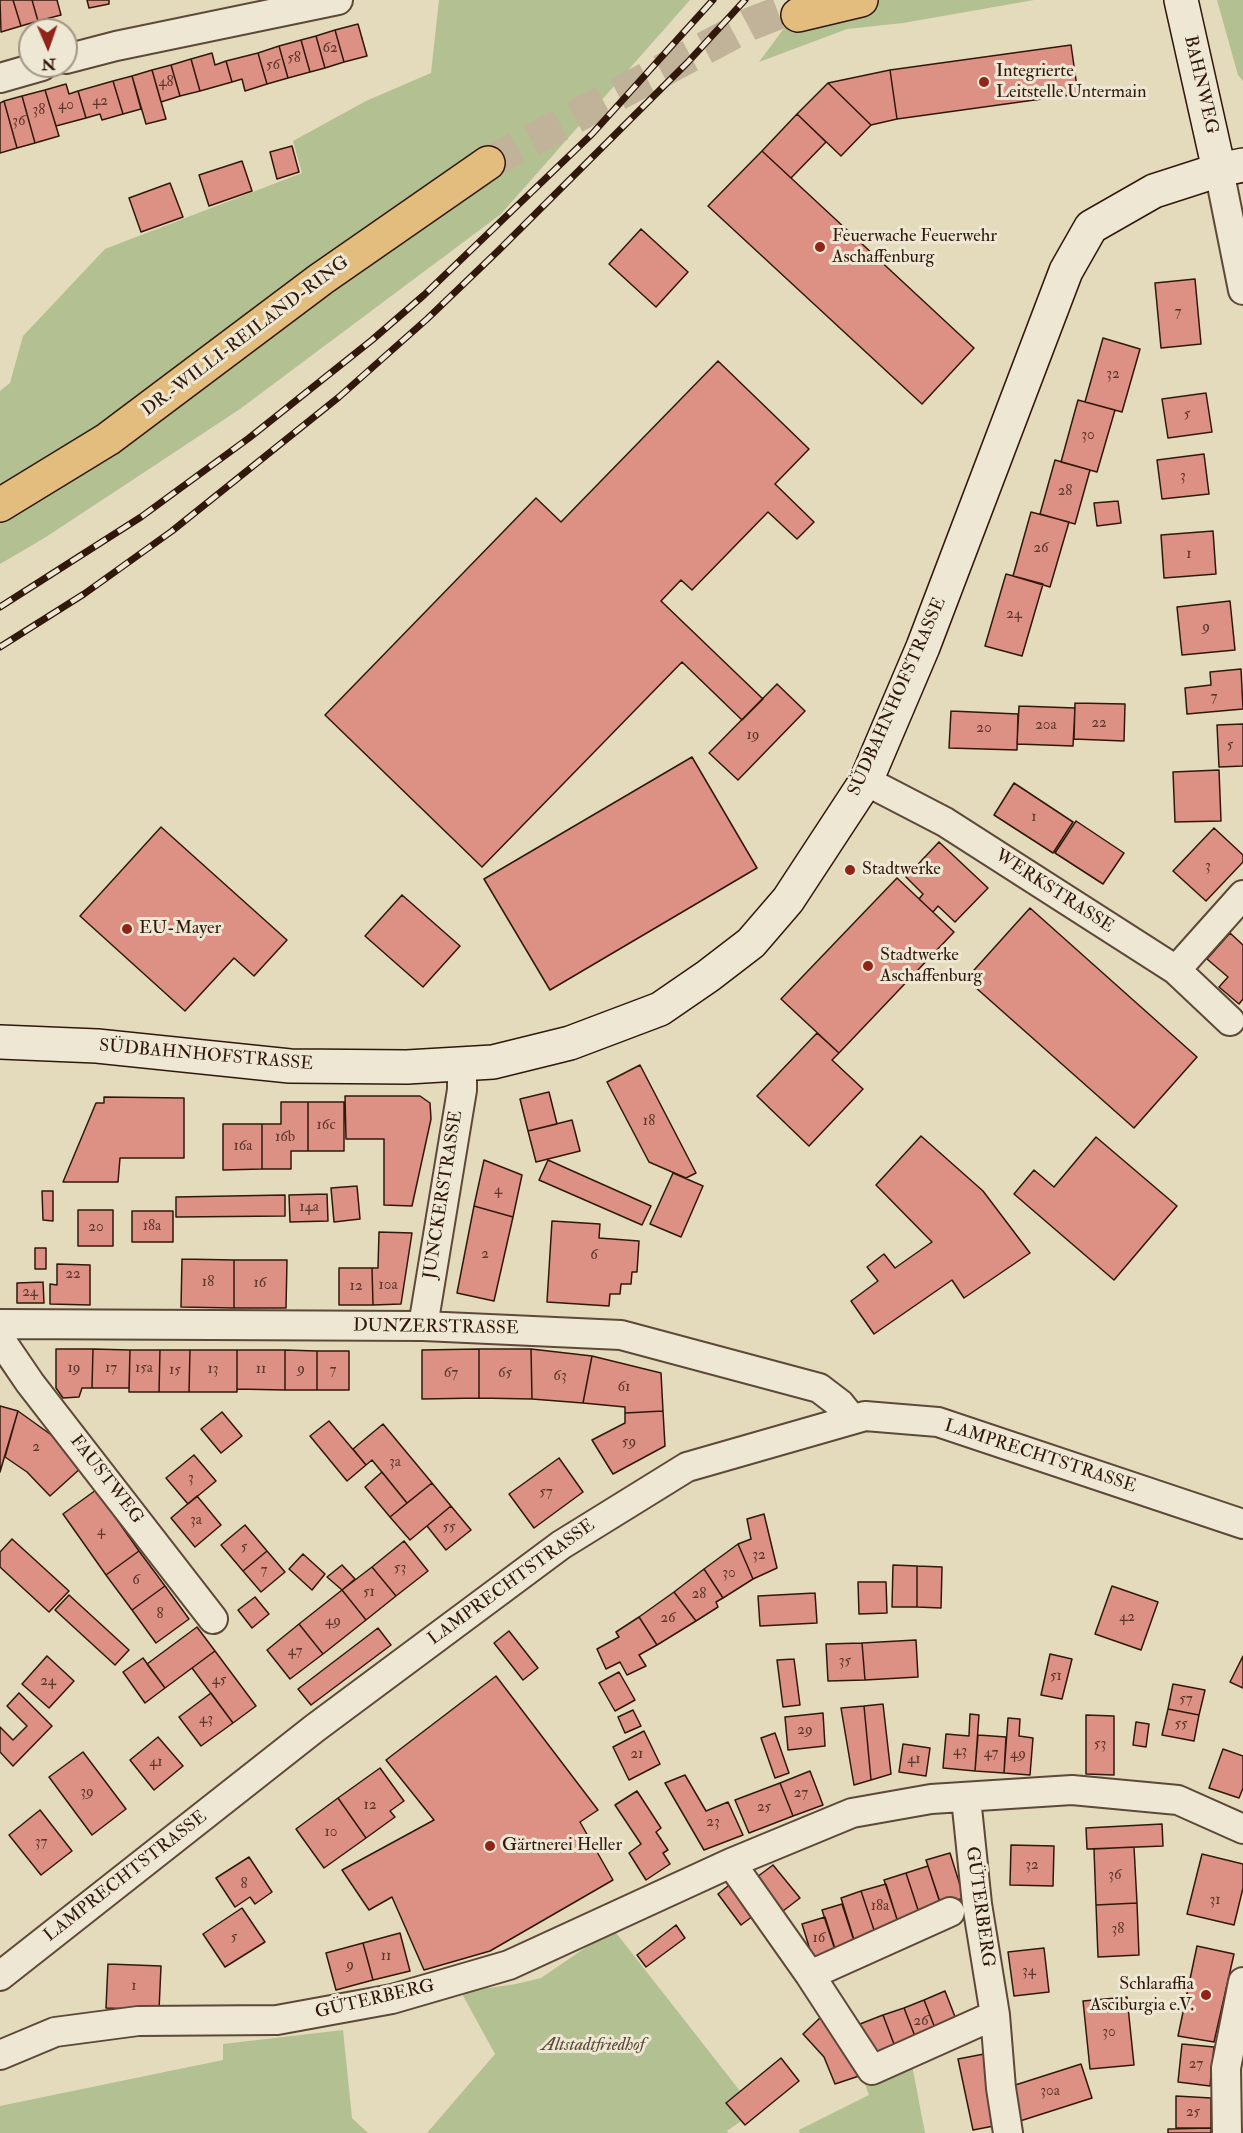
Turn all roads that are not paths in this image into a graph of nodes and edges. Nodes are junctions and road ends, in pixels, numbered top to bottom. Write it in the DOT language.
graph roads {
  1 [pos="338,0"];
  2 [pos="861,0"];
  3 [pos="1181,0"];
  4 [pos="802,7"];
  5 [pos="78,56"];
  6 [pos="18,73"];
  7 [pos="0,78"];
  8 [pos="488,164"];
  9 [pos="1231,167"];
  10 [pos="1243,290"];
  11 [pos="0,505"];
  12 [pos="866,781"];
  13 [pos="1243,895"];
  14 [pos="1176,970"];
  15 [pos="1230,1021"];
  16 [pos="0,1042"];
  17 [pos="462,1064"];
  18 [pos="0,1324"];
  19 [pos="423,1326"];
  20 [pos="0,1339"];
  21 [pos="852,1419"];
  22 [pos="1243,1524"];
  23 [pos="213,1620"];
  24 [pos="966,1798"];
  25 [pos="1243,1829"];
  26 [pos="730,1863"];
  27 [pos="950,1912"];
  28 [pos="810,1974"];
  29 [pos="0,1977"];
  30 [pos="1243,1982"];
  31 [pos="995,2015"];
  32 [pos="1238,2029"];
  33 [pos="0,2055"];
  34 [pos="1008,2133"];
  35 [pos="1227,2133"];
  1 -- 5 [label="street"];
  2 -- 4 [label="highway"];
  3 -- 9 [label="street, BAHNWEG"];
  6 -- 7 [label="street"];
  8 -- 11 [label="highway, DR.-WILLI-REILAND-RING"];
  9 -- 10 [label="street"];
  9 -- 12 [label="street, SÜDBAHNHOFSTRASSE"];
  12 -- 14 [label="street, WERKSTRASSE"];
  12 -- 17 [label="street, SÜDBAHNHOFSTRASSE"];
  13 -- 14 [label="street"];
  14 -- 15 [label="street, WERKSTRASSE"];
  16 -- 17 [label="street, SÜDBAHNHOFSTRASSE"];
  17 -- 19 [label="street, JUNCKERSTRASSE"];
  18 -- 19 [label="street, DUNZERSTRASSE"];
  19 -- 21 [label="street, DUNZERSTRASSE"];
  20 -- 23 [label="street, FAUSTWEG"];
  21 -- 22 [label="street, LAMPRECHTSTRASSE"];
  21 -- 29 [label="street, LAMPRECHTSTRASSE"];
  24 -- 25 [label="street, GÜTERBERG"];
  24 -- 26 [label="street, GÜTERBERG"];
  24 -- 31 [label="street, GÜTERBERG"];
  26 -- 28 [label="street"];
  26 -- 33 [label="street, GÜTERBERG"];
  27 -- 28 [label="street, GÜTERBERG"];
  28 -- 31 [label="street"];
  30 -- 32 [label="street"];
  31 -- 34 [label="street, GÜTERBERG"];
  32 -- 35 [label="street"];
}
